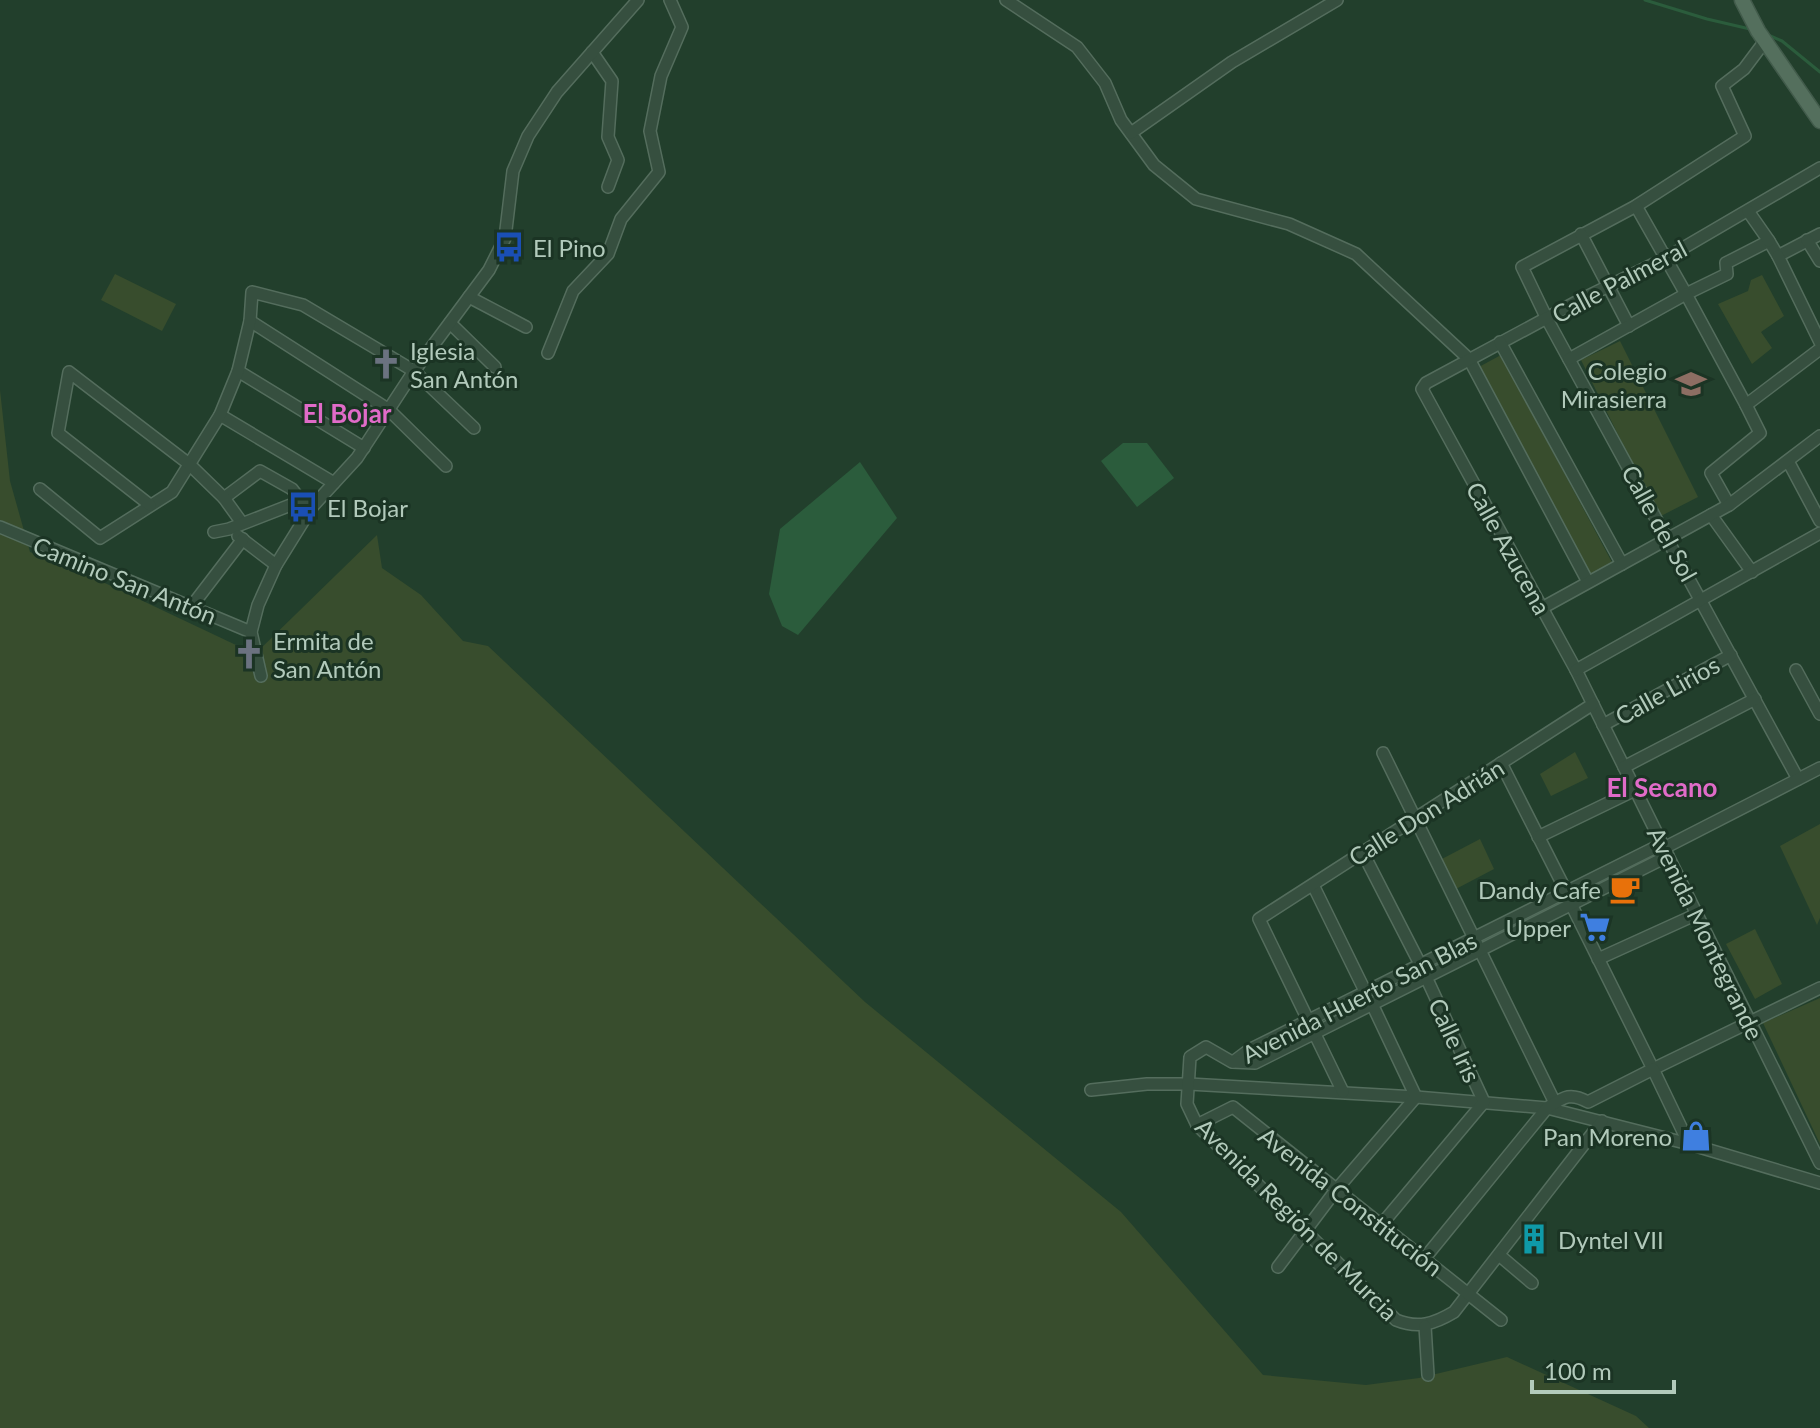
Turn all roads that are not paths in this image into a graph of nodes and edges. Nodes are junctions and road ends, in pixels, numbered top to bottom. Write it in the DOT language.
graph roads {
  1 [pos="638,0"];
  2 [pos="670,0"];
  3 [pos="1006,0"];
  4 [pos="1337,0"];
  5 [pos="1742,0"];
  6 [pos="1765,41"];
  7 [pos="592,52"];
  8 [pos="1820,121"];
  9 [pos="1131,133"];
  10 [pos="1820,168"];
  11 [pos="608,187"];
  12 [pos="1636,206"];
  13 [pos="1748,211"];
  14 [pos="1581,234"];
  15 [pos="1820,234"];
  16 [pos="1807,240"];
  17 [pos="1769,241"];
  18 [pos="1778,256"];
  19 [pos="1666,258"];
  20 [pos="1820,261"];
  21 [pos="1608,286"];
  22 [pos="1686,294"];
  23 [pos="469,297"];
  24 [pos="1547,319"];
  25 [pos="250,321"];
  26 [pos="450,323"];
  27 [pos="1629,326"];
  28 [pos="526,327"];
  29 [pos="1500,342"];
  30 [pos="1819,349"];
  31 [pos="548,353"];
  32 [pos="1469,359"];
  33 [pos="1569,359"];
  34 [pos="495,367"];
  35 [pos="238,371"];
  36 [pos="414,371"];
  37 [pos="1423,393"];
  38 [pos="1746,405"];
  39 [pos="389,410"];
  40 [pos="220,415"];
  41 [pos="474,428"];
  42 [pos="1820,436"];
  43 [pos="364,448"];
  44 [pos="1788,461"];
  45 [pos="189,464"];
  46 [pos="446,466"];
  47 [pos="334,483"];
  48 [pos="40,489"];
  49 [pos="224,498"];
  50 [pos="301,501"];
  51 [pos="150,505"];
  52 [pos="1729,505"];
  53 [pos="312,507"];
  54 [pos="1711,515"];
  55 [pos="1820,521"];
  56 [pos="242,523"];
  57 [pos="0,527"];
  58 [pos="229,529"];
  59 [pos="214,532"];
  60 [pos="1820,533"];
  61 [pos="243,539"];
  62 [pos="1668,539"];
  63 [pos="1622,564"];
  64 [pos="276,565"];
  65 [pos="1752,572"];
  66 [pos="1588,582"];
  67 [pos="1701,600"];
  68 [pos="191,607"];
  69 [pos="1542,608"];
  70 [pos="251,632"];
  71 [pos="1731,655"];
  72 [pos="1576,670"];
  73 [pos="1796,670"];
  74 [pos="261,676"];
  75 [pos="1755,699"];
  76 [pos="1593,704"];
  77 [pos="1820,714"];
  78 [pos="1603,725"];
  79 [pos="1383,753"];
  80 [pos="1501,763"];
  81 [pos="1624,767"];
  82 [pos="1820,768"];
  83 [pos="1798,779"];
  84 [pos="1635,790"];
  85 [pos="1414,819"];
  86 [pos="1538,837"];
  87 [pos="1665,849"];
  88 [pos="1362,851"];
  89 [pos="1313,885"];
  90 [pos="1566,891"];
  91 [pos="1571,904"];
  92 [pos="1697,914"];
  93 [pos="1473,938"];
  94 [pos="1479,951"];
  95 [pos="1598,959"];
  96 [pos="1420,964"];
  97 [pos="1426,977"];
  98 [pos="1820,988"];
  99 [pos="1365,991"];
  100 [pos="1372,1004"];
  101 [pos="1309,1019"];
  102 [pos="1750,1022"];
  103 [pos="1316,1032"];
  104 [pos="1232,1062"];
  105 [pos="1653,1069"];
  106 [pos="1189,1084"];
  107 [pos="1091,1090"];
  108 [pos="1343,1092"];
  109 [pos="1416,1097"];
  110 [pos="1484,1102"];
  111 [pos="1551,1106"];
  112 [pos="1602,1121"];
  113 [pos="1197,1125"];
  114 [pos="1689,1144"];
  115 [pos="1820,1163"];
  116 [pos="1820,1183"];
  117 [pos="1336,1190"];
  118 [pos="1381,1225"];
  119 [pos="1305,1229"];
  120 [pos="1499,1255"];
  121 [pos="1424,1259"];
  122 [pos="1278,1267"];
  123 [pos="1532,1283"];
  124 [pos="1469,1294"];
  125 [pos="1501,1320"];
  126 [pos="1425,1326"];
  127 [pos="1428,1375"];
  1 -- 7 [label="street"];
  2 -- 31 [label="street"];
  3 -- 9 [label="street"];
  4 -- 9 [label="street"];
  5 -- 6 [label="main road"];
  6 -- 8 [label="main road"];
  6 -- 12 [label="street"];
  7 -- 11 [label="street"];
  7 -- 23 [label="street"];
  9 -- 32 [label="street"];
  10 -- 13 [label="street, Calle Palmeral"];
  12 -- 14 [label="street"];
  12 -- 19 [label="street"];
  13 -- 17 [label="street"];
  13 -- 19 [label="street, Calle Palmeral"];
  14 -- 21 [label="street"];
  14 -- 24 [label="street, Calle del Sol"];
  15 -- 16 [label="street"];
  16 -- 18 [label="street"];
  16 -- 20 [label="street"];
  17 -- 18 [label="street"];
  17 -- 22 [label="street"];
  18 -- 30 [label="street"];
  19 -- 21 [label="street, Calle Palmeral"];
  19 -- 22 [label="street"];
  21 -- 24 [label="street, Calle Palmeral"];
  21 -- 27 [label="street"];
  22 -- 27 [label="street"];
  22 -- 38 [label="street"];
  23 -- 26 [label="street"];
  23 -- 28 [label="street"];
  24 -- 29 [label="street, Calle Palmeral"];
  24 -- 33 [label="street, Calle del Sol"];
  25 -- 35 [label="street"];
  25 -- 36 [label="street"];
  25 -- 39 [label="street"];
  26 -- 34 [label="street"];
  26 -- 36 [label="street"];
  27 -- 33 [label="street"];
  29 -- 32 [label="street, Calle Palmeral"];
  29 -- 63 [label="street"];
  30 -- 38 [label="street"];
  32 -- 37 [label="street, Calle Palmeral"];
  32 -- 66 [label="street"];
  33 -- 62 [label="street, Calle del Sol"];
  35 -- 40 [label="street"];
  35 -- 43 [label="street"];
  36 -- 39 [label="street"];
  36 -- 41 [label="street"];
  37 -- 69 [label="street, Calle Azucena"];
  38 -- 52 [label="street"];
  39 -- 43 [label="street"];
  39 -- 46 [label="street"];
  40 -- 45 [label="street"];
  40 -- 47 [label="street"];
  42 -- 44 [label="street"];
  43 -- 47 [label="street"];
  44 -- 52 [label="street"];
  44 -- 55 [label="street"];
  45 -- 49 [label="street"];
  45 -- 51 [label="street"];
  45 -- 51 [label="street"];
  47 -- 53 [label="street"];
  48 -- 51 [label="street"];
  49 -- 50 [label="street"];
  49 -- 56 [label="street"];
  50 -- 53 [label="street"];
  50 -- 56 [label="street"];
  52 -- 54 [label="street"];
  53 -- 64 [label="street"];
  54 -- 62 [label="street"];
  54 -- 65 [label="street"];
  56 -- 58 [label="street"];
  57 -- 68 [label="street, Camino San Antón"];
  58 -- 59 [label="street"];
  58 -- 61 [label="street"];
  60 -- 65 [label="street"];
  61 -- 64 [label="street"];
  61 -- 68 [label="street"];
  62 -- 63 [label="street"];
  62 -- 67 [label="street, Calle del Sol"];
  63 -- 66 [label="street"];
  64 -- 70 [label="street"];
  65 -- 67 [label="street"];
  66 -- 69 [label="street"];
  67 -- 71 [label="street, Calle del Sol"];
  67 -- 72 [label="street"];
  68 -- 70 [label="street, Camino San Antón"];
  69 -- 72 [label="street, Calle Azucena"];
  70 -- 74 [label="street"];
  71 -- 75 [label="street, Calle del Sol"];
  71 -- 78 [label="street, Calle Lirios"];
  72 -- 76 [label="street, Calle Azucena"];
  73 -- 77 [label="street"];
  75 -- 81 [label="street"];
  75 -- 83 [label="street, Calle del Sol"];
  76 -- 78 [label="street, Avenida Montegrande"];
  76 -- 80 [label="street, Calle Don Adrián"];
  78 -- 81 [label="street, Avenida Montegrande"];
  79 -- 85 [label="street"];
  80 -- 85 [label="street, Calle Don Adrián"];
  80 -- 86 [label="street"];
  81 -- 84 [label="street, Avenida Montegrande"];
  82 -- 83 [label="street, Avenida Huerto San Blas"];
  83 -- 87 [label="street, Avenida Huerto San Blas"];
  84 -- 86 [label="street"];
  84 -- 87 [label="street, Avenida Montegrande"];
  85 -- 88 [label="street, Calle Don Adrián"];
  85 -- 93 [label="street"];
  86 -- 90 [label="street"];
  87 -- 90 [label="street, Avenida Huerto San Blas"];
  87 -- 91 [label="street, Avenida Huerto San Blas"];
  87 -- 92 [label="street, Avenida Montegrande"];
  88 -- 89 [label="street, Calle Don Adrián"];
  88 -- 96 [label="street"];
  89 -- 99 [label="street"];
  89 -- 101 [label="street, Calle Don Adrián"];
  90 -- 93 [label="street, Avenida Huerto San Blas"];
  91 -- 94 [label="street, Avenida Huerto San Blas"];
  91 -- 95 [label="street"];
  92 -- 95 [label="street"];
  92 -- 102 [label="street, Avenida Montegrande"];
  93 -- 94 [label="street"];
  93 -- 96 [label="street, Avenida Huerto San Blas"];
  94 -- 97 [label="street, Avenida Huerto San Blas"];
  94 -- 111 [label="street"];
  95 -- 105 [label="street"];
  96 -- 99 [label="street, Avenida Huerto San Blas"];
  97 -- 100 [label="street, Avenida Huerto San Blas"];
  97 -- 110 [label="street, Calle Iris"];
  98 -- 102 [label="street"];
  99 -- 101 [label="street, Avenida Huerto San Blas"];
  100 -- 103 [label="street, Avenida Huerto San Blas"];
  100 -- 109 [label="street"];
  101 -- 103 [label="street"];
  101 -- 104 [label="street, Avenida Huerto San Blas"];
  102 -- 105 [label="street"];
  102 -- 115 [label="street, Avenida Montegrande"];
  103 -- 104 [label="street, Avenida Huerto San Blas"];
  103 -- 108 [label="street"];
  104 -- 106 [label="street"];
  105 -- 111 [label="street"];
  105 -- 114 [label="street"];
  106 -- 107 [label="street"];
  106 -- 108 [label="street"];
  106 -- 113 [label="street, Avenida Región de Murcia"];
  108 -- 109 [label="street"];
  109 -- 110 [label="street"];
  109 -- 117 [label="street"];
  110 -- 111 [label="street"];
  110 -- 118 [label="street"];
  111 -- 112 [label="street"];
  111 -- 121 [label="street"];
  112 -- 114 [label="street"];
  112 -- 120 [label="street, Avenida Región de Murcia"];
  113 -- 117 [label="street, Avenida Constitución"];
  113 -- 119 [label="street, Avenida Región de Murcia"];
  114 -- 116 [label="street"];
  117 -- 118 [label="street, Avenida Constitución"];
  117 -- 119 [label="street"];
  118 -- 121 [label="street, Avenida Constitución"];
  119 -- 122 [label="street"];
  119 -- 126 [label="street, Avenida Región de Murcia"];
  120 -- 123 [label="street"];
  120 -- 124 [label="street, Avenida Región de Murcia"];
  121 -- 124 [label="street, Avenida Constitución"];
  124 -- 125 [label="street, Avenida Constitución"];
  124 -- 126 [label="street, Avenida Región de Murcia"];
  126 -- 127 [label="street"];
}
